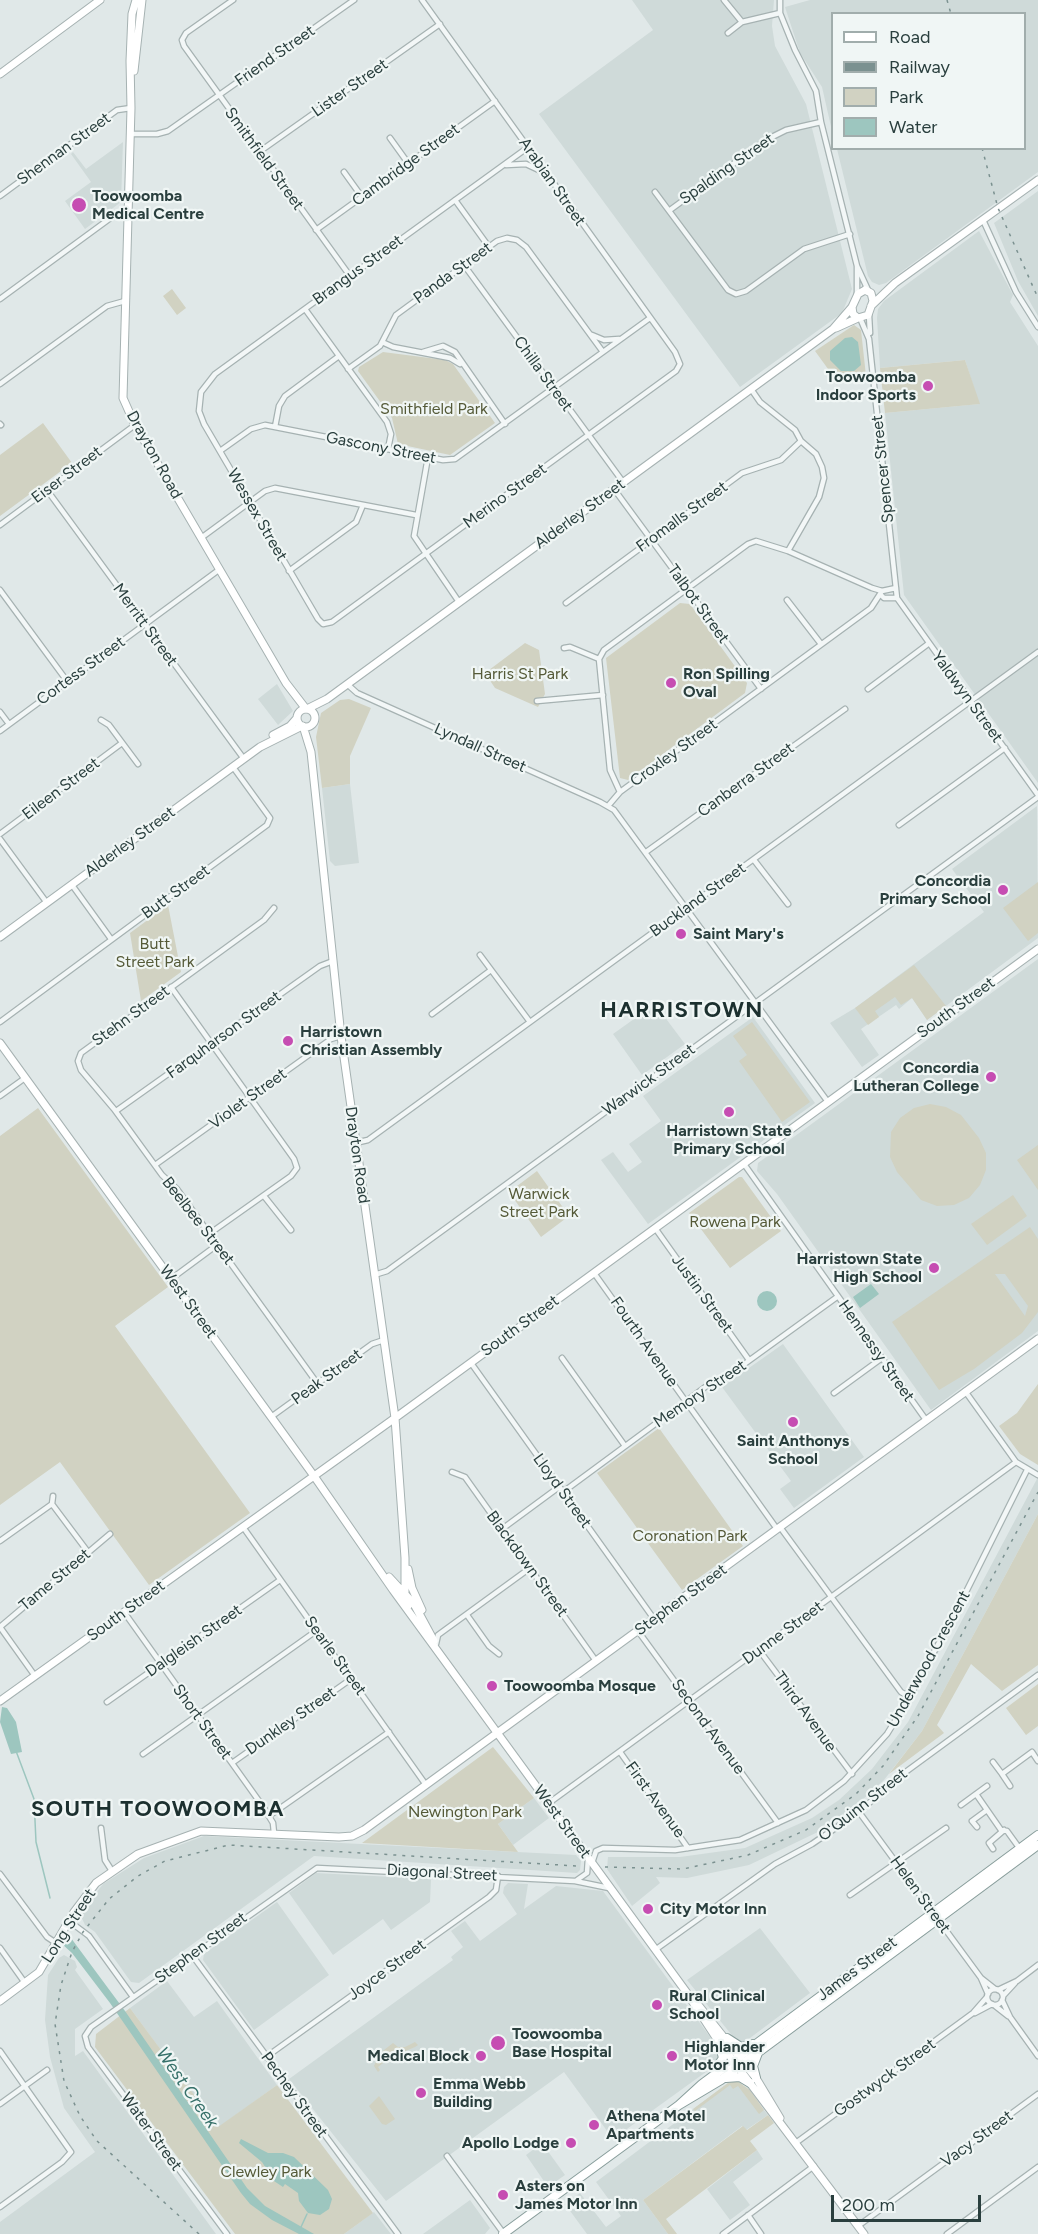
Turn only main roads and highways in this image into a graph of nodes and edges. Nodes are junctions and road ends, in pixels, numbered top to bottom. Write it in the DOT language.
graph roads {
  1 [pos="1038,1835"];
  2 [pos="1038,1845"];
  3 [pos="935,1916"];
  4 [pos="759,2047"];
  5 [pos="739,2061"];
  6 [pos="721,2080"];
  7 [pos="705,2082"];
  8 [pos="679,2105"];
  9 [pos="504,2234"];
  1 -- 3 [label="highway, James Street"];
  2 -- 3 [label="highway, James Street"];
  3 -- 4 [label="highway, James Street"];
  4 -- 5 [label="highway, James Street"];
  4 -- 6 [label="highway"];
  4 -- 7 [label="highway"];
  5 -- 6 [label="highway, James Street"];
  5 -- 7 [label="highway, James Street"];
  6 -- 8 [label="highway, James Street"];
  7 -- 8 [label="highway, James Street"];
  8 -- 9 [label="highway, James Street"];
}
